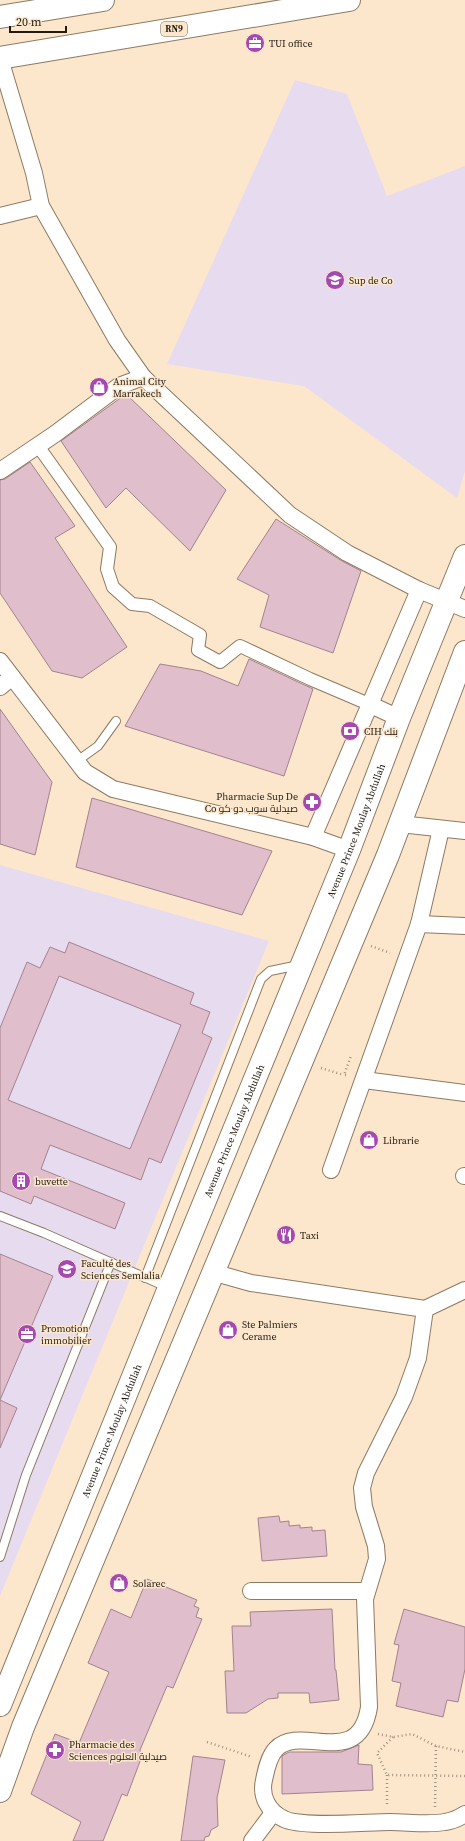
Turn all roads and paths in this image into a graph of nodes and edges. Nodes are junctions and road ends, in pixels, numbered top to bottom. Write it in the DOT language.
graph roads {
  1 [pos="103,0"];
  2 [pos="349,0"];
  3 [pos="0,17"];
  4 [pos="0,58"];
  5 [pos="41,206"];
  6 [pos="0,216"];
  7 [pos="143,377"];
  8 [pos="38,446"];
  9 [pos="0,471"];
  10 [pos="465,556"];
  11 [pos="419,590"];
  12 [pos="456,606"];
  13 [pos="465,652"];
  14 [pos="0,661"];
  15 [pos="6,682"];
  16 [pos="371,705"];
  17 [pos="400,718"];
  18 [pos="116,720"];
  19 [pos="77,760"];
  20 [pos="400,824"];
  21 [pos="441,829"];
  22 [pos="465,831"];
  23 [pos="313,837"];
  24 [pos="349,850"];
  25 [pos="419,924"];
  26 [pos="465,926"];
  27 [pos="302,964"];
  28 [pos="364,1080"];
  29 [pos="465,1093"];
  30 [pos="331,1170"];
  31 [pos="0,1216"];
  32 [pos="111,1262"];
  33 [pos="212,1272"];
  34 [pos="145,1278"];
  35 [pos="169,1288"];
  36 [pos="465,1290"];
  37 [pos="425,1309"];
  38 [pos="0,1557"];
  39 [pos="251,1591"];
  40 [pos="367,1591"];
  41 [pos="0,1705"];
  42 [pos="362,1731"];
  43 [pos="393,1737"];
  44 [pos="207,1742"];
  45 [pos="436,1746"];
  46 [pos="465,1752"];
  47 [pos="269,1762"];
  48 [pos="387,1775"];
  49 [pos="436,1776"];
  50 [pos="465,1776"];
  51 [pos="0,1791"];
  52 [pos="273,1813"];
  53 [pos="465,1814"];
  54 [pos="387,1822"];
  55 [pos="435,1822"];
  56 [pos="252,1841"];
  1 -- 3 [label="main road"];
  2 -- 4 [label="main road, RN9"];
  4 -- 5 [label="street"];
  5 -- 6 [label="street"];
  5 -- 7 [label="street"];
  7 -- 8 [label="street"];
  7 -- 11 [label="street"];
  8 -- 9 [label="street"];
  8 -- 16 [label="street"];
  10 -- 12 [label="main road, Avenue Prince Moulay Abdullah"];
  11 -- 12 [label="street"];
  11 -- 16 [label="street"];
  12 -- 17 [label="main road, Avenue Prince Moulay Abdullah"];
  13 -- 20 [label="main road"];
  14 -- 15 [label="street"];
  15 -- 19 [label="street"];
  16 -- 17 [label="street"];
  16 -- 23 [label="street"];
  17 -- 24 [label="main road, Avenue Prince Moulay Abdullah"];
  18 -- 19 [label="lane"];
  19 -- 23 [label="street"];
  20 -- 21 [label="street"];
  20 -- 33 [label="main road"];
  21 -- 22 [label="street"];
  21 -- 25 [label="street"];
  23 -- 24 [label="street"];
  24 -- 27 [label="main road, Avenue Prince Moulay Abdullah"];
  25 -- 26 [label="street"];
  25 -- 28 [label="street"];
  27 -- 34 [label="lane"];
  27 -- 35 [label="main road, Avenue Prince Moulay Abdullah"];
  28 -- 29 [label="street"];
  28 -- 30 [label="street"];
  31 -- 32 [label="lane"];
  32 -- 34 [label="lane"];
  32 -- 38 [label="lane"];
  33 -- 37 [label="street"];
  33 -- 51 [label="main road"];
  34 -- 35 [label="lane"];
  35 -- 41 [label="main road, Avenue Prince Moulay Abdullah"];
  36 -- 37 [label="street"];
  37 -- 40 [label="street"];
  39 -- 40 [label="street"];
  40 -- 42 [label="street"];
  42 -- 43 [label="path"];
  42 -- 47 [label="street"];
  43 -- 45 [label="path"];
  43 -- 48 [label="path"];
  44 -- 47 [label="path"];
  45 -- 46 [label="path"];
  45 -- 49 [label="path"];
  47 -- 52 [label="street"];
  48 -- 49 [label="path"];
  48 -- 54 [label="path"];
  49 -- 50 [label="path"];
  49 -- 55 [label="path"];
  52 -- 54 [label="street"];
  52 -- 56 [label="street"];
  53 -- 55 [label="street"];
  54 -- 55 [label="street"];
}
